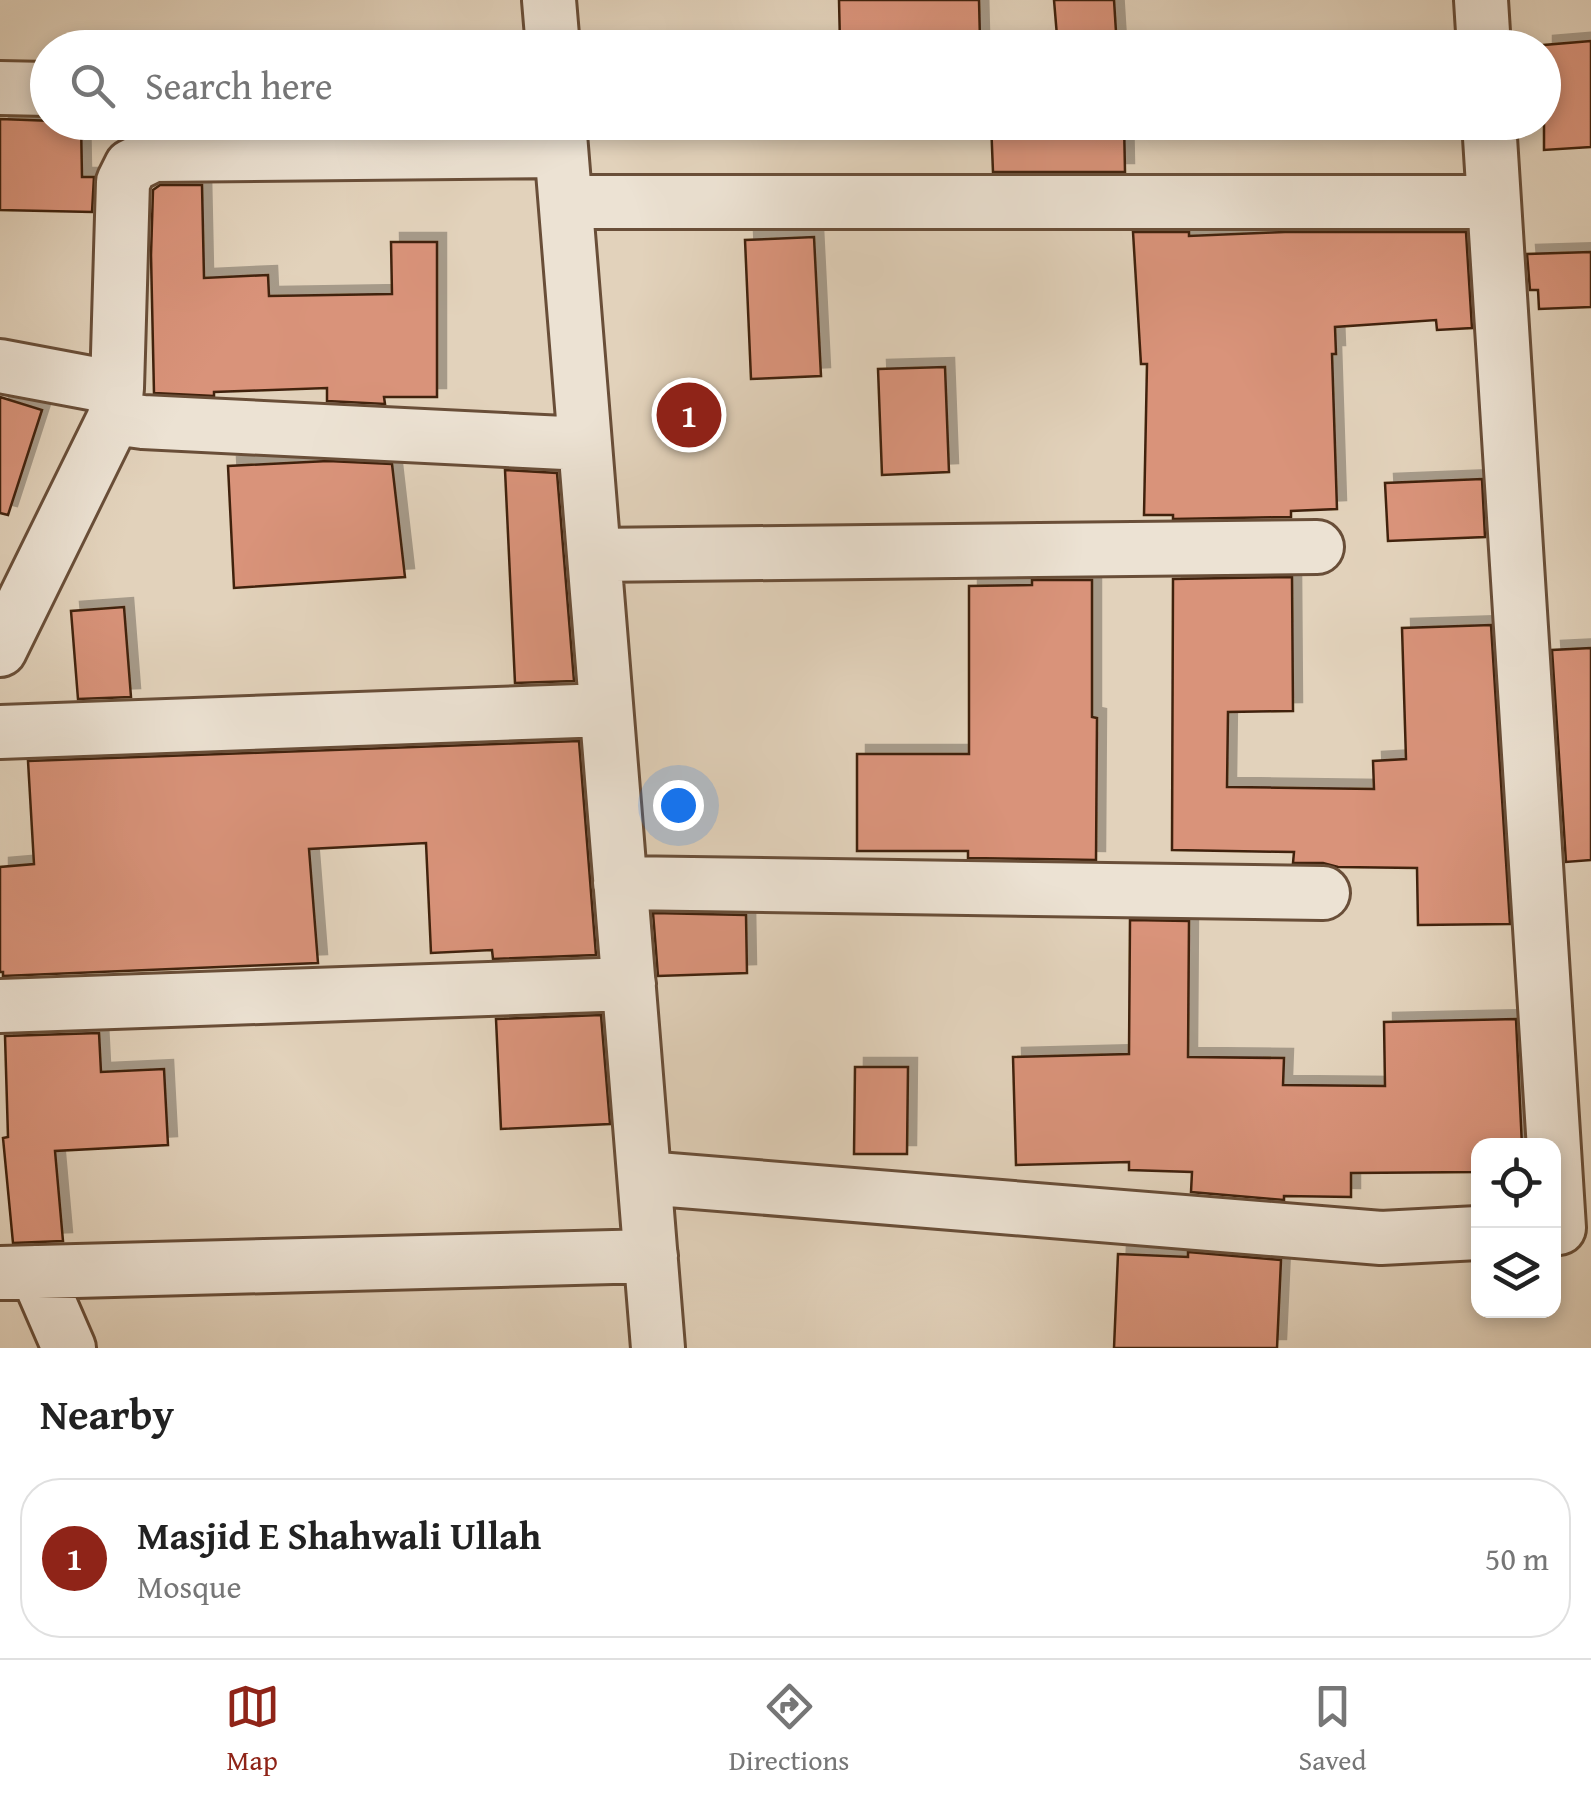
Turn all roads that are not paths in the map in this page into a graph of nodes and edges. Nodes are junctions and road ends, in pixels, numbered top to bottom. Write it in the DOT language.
graph roads {
  1 [pos="549,0"];
  2 [pos="1481,0"];
  3 [pos="552,30"];
  4 [pos="1483,30"];
  5 [pos="0,88"];
  6 [pos="30,88"];
  7 [pos="488,140"];
  8 [pos="560,140"];
  9 [pos="1490,140"];
  10 [pos="127,144"];
  11 [pos="566,202"];
  12 [pos="1494,202"];
  13 [pos="0,366"];
  14 [pos="116,403"];
  15 [pos="585,444"];
  16 [pos="1317,547"];
  17 [pos="594,555"];
  18 [pos="0,650"];
  19 [pos="606,710"];
  20 [pos="0,732"];
  21 [pos="620,882"];
  22 [pos="1323,893"];
  23 [pos="629,984"];
  24 [pos="0,1006"];
  25 [pos="644,1178"];
  26 [pos="1568,1227"];
  27 [pos="1471,1232"];
  28 [pos="651,1256"];
  29 [pos="18,1272"];
  30 [pos="69,1348"];
  31 [pos="658,1348"];
  1 -- 3 [label="street"];
  2 -- 4 [label="street"];
  5 -- 6 [label="street"];
  7 -- 10 [label="street"];
  8 -- 11 [label="street"];
  9 -- 12 [label="street"];
  10 -- 14 [label="street"];
  11 -- 12 [label="street"];
  11 -- 15 [label="street"];
  12 -- 26 [label="street"];
  13 -- 14 [label="street"];
  14 -- 15 [label="street"];
  14 -- 18 [label="street"];
  15 -- 17 [label="street"];
  16 -- 17 [label="street"];
  17 -- 19 [label="street"];
  19 -- 20 [label="street"];
  19 -- 21 [label="street"];
  21 -- 22 [label="street"];
  21 -- 23 [label="street"];
  23 -- 24 [label="street"];
  23 -- 25 [label="street"];
  25 -- 27 [label="street"];
  25 -- 28 [label="street"];
  28 -- 29 [label="street"];
  28 -- 31 [label="street"];
  29 -- 30 [label="street"];
}
